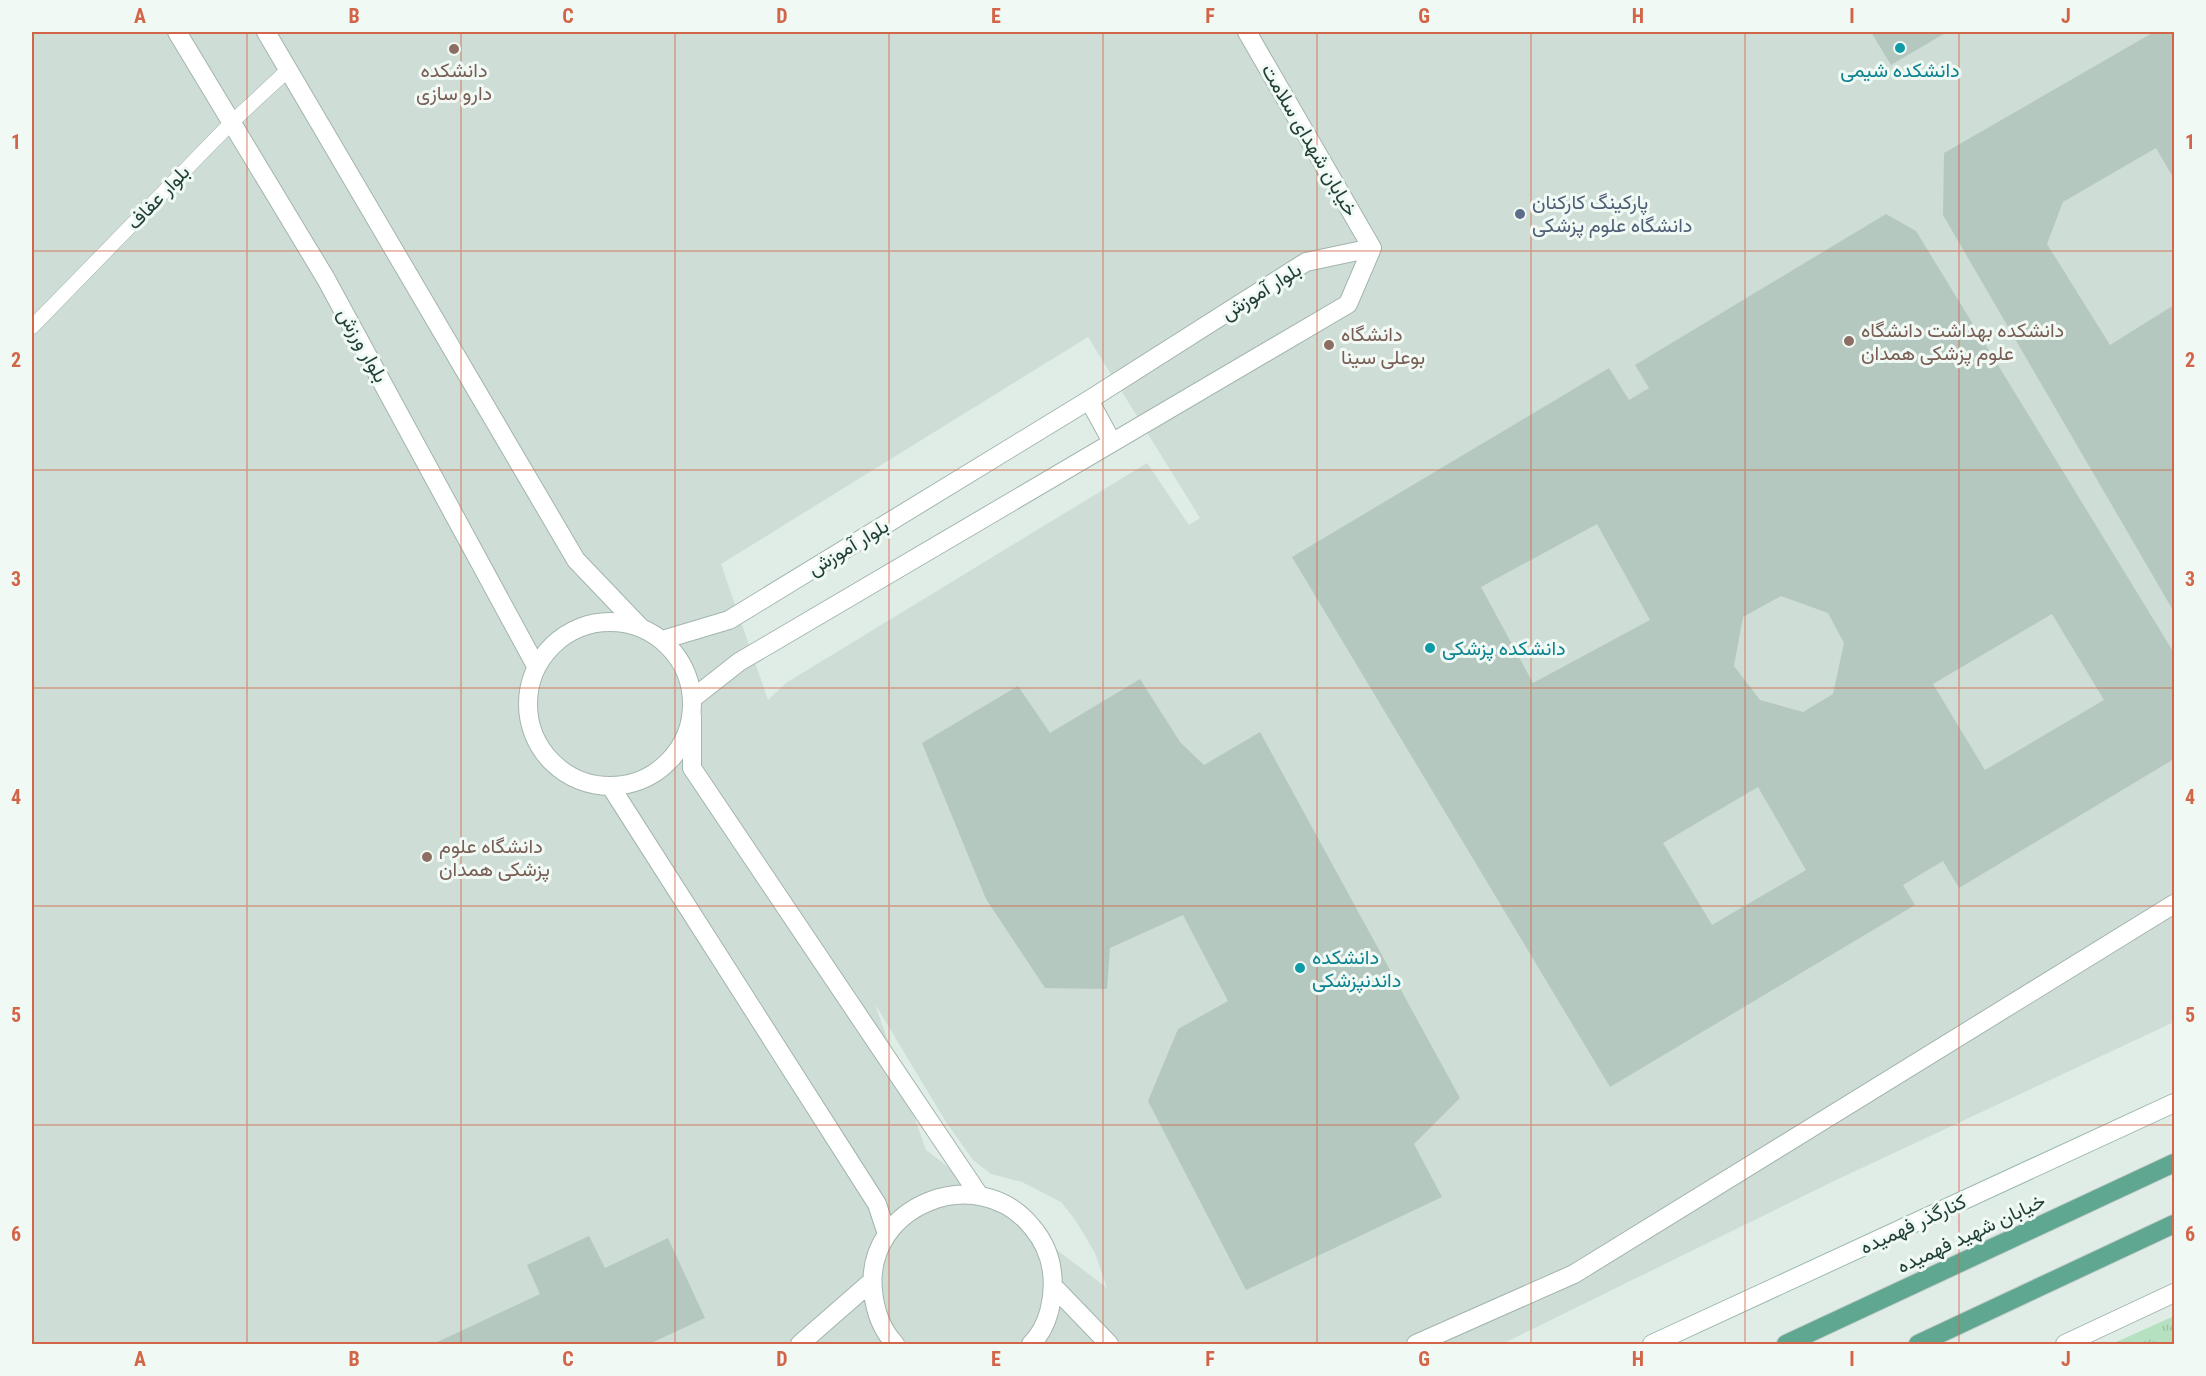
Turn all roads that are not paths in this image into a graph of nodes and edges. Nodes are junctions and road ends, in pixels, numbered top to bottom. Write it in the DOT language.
graph roads {
  1 [pos="177,32"];
  2 [pos="266,32"];
  3 [pos="1248,32"];
  4 [pos="288,70"];
  5 [pos="231,122"];
  6 [pos="1372,248"];
  7 [pos="32,327"];
  8 [pos="1089,400"];
  9 [pos="1112,442"];
  10 [pos="640,627"];
  11 [pos="662,640"];
  12 [pos="536,666"];
  13 [pos="692,707"];
  14 [pos="611,787"];
  15 [pos="2175,904"];
  16 [pos="2175,1103"];
  17 [pos="2175,1163"];
  18 [pos="979,1195"];
  19 [pos="2175,1224"];
  20 [pos="887,1234"];
  21 [pos="872,1281"];
  22 [pos="1054,1287"];
  23 [pos="2175,1293"];
  24 [pos="800,1344"];
  25 [pos="896,1344"];
  26 [pos="1031,1344"];
  27 [pos="1109,1344"];
  28 [pos="1416,1344"];
  29 [pos="1652,1344"];
  30 [pos="1786,1344"];
  31 [pos="1918,1344"];
  32 [pos="2065,1344"];
  1 -- 5 [label="street, بلوار ورزش"];
  2 -- 4 [label="street"];
  3 -- 6 [label="street, خیابان شهدای سلامت"];
  4 -- 5 [label="lane, بلوار عفاف"];
  4 -- 10 [label="street"];
  5 -- 7 [label="lane, بلوار عفاف"];
  5 -- 12 [label="street, بلوار ورزش"];
  6 -- 8 [label="street, بلوار آموزش"];
  6 -- 9 [label="street"];
  8 -- 9 [label="street"];
  8 -- 11 [label="street, بلوار آموزش"];
  9 -- 13 [label="street"];
  10 -- 11 [label="street"];
  10 -- 12 [label="street"];
  11 -- 13 [label="street"];
  12 -- 14 [label="street"];
  13 -- 14 [label="street"];
  13 -- 18 [label="street"];
  14 -- 20 [label="street"];
  15 -- 28 [label="street"];
  16 -- 29 [label="street, کنارگذر فهمیده"];
  17 -- 30 [label="main road, خیابان شهید فهمیده"];
  18 -- 20 [label="street"];
  18 -- 22 [label="street"];
  19 -- 31 [label="main road"];
  20 -- 21 [label="street"];
  21 -- 24 [label="street"];
  21 -- 25 [label="street"];
  22 -- 26 [label="street"];
  22 -- 27 [label="street"];
  23 -- 32 [label="street"];
}
